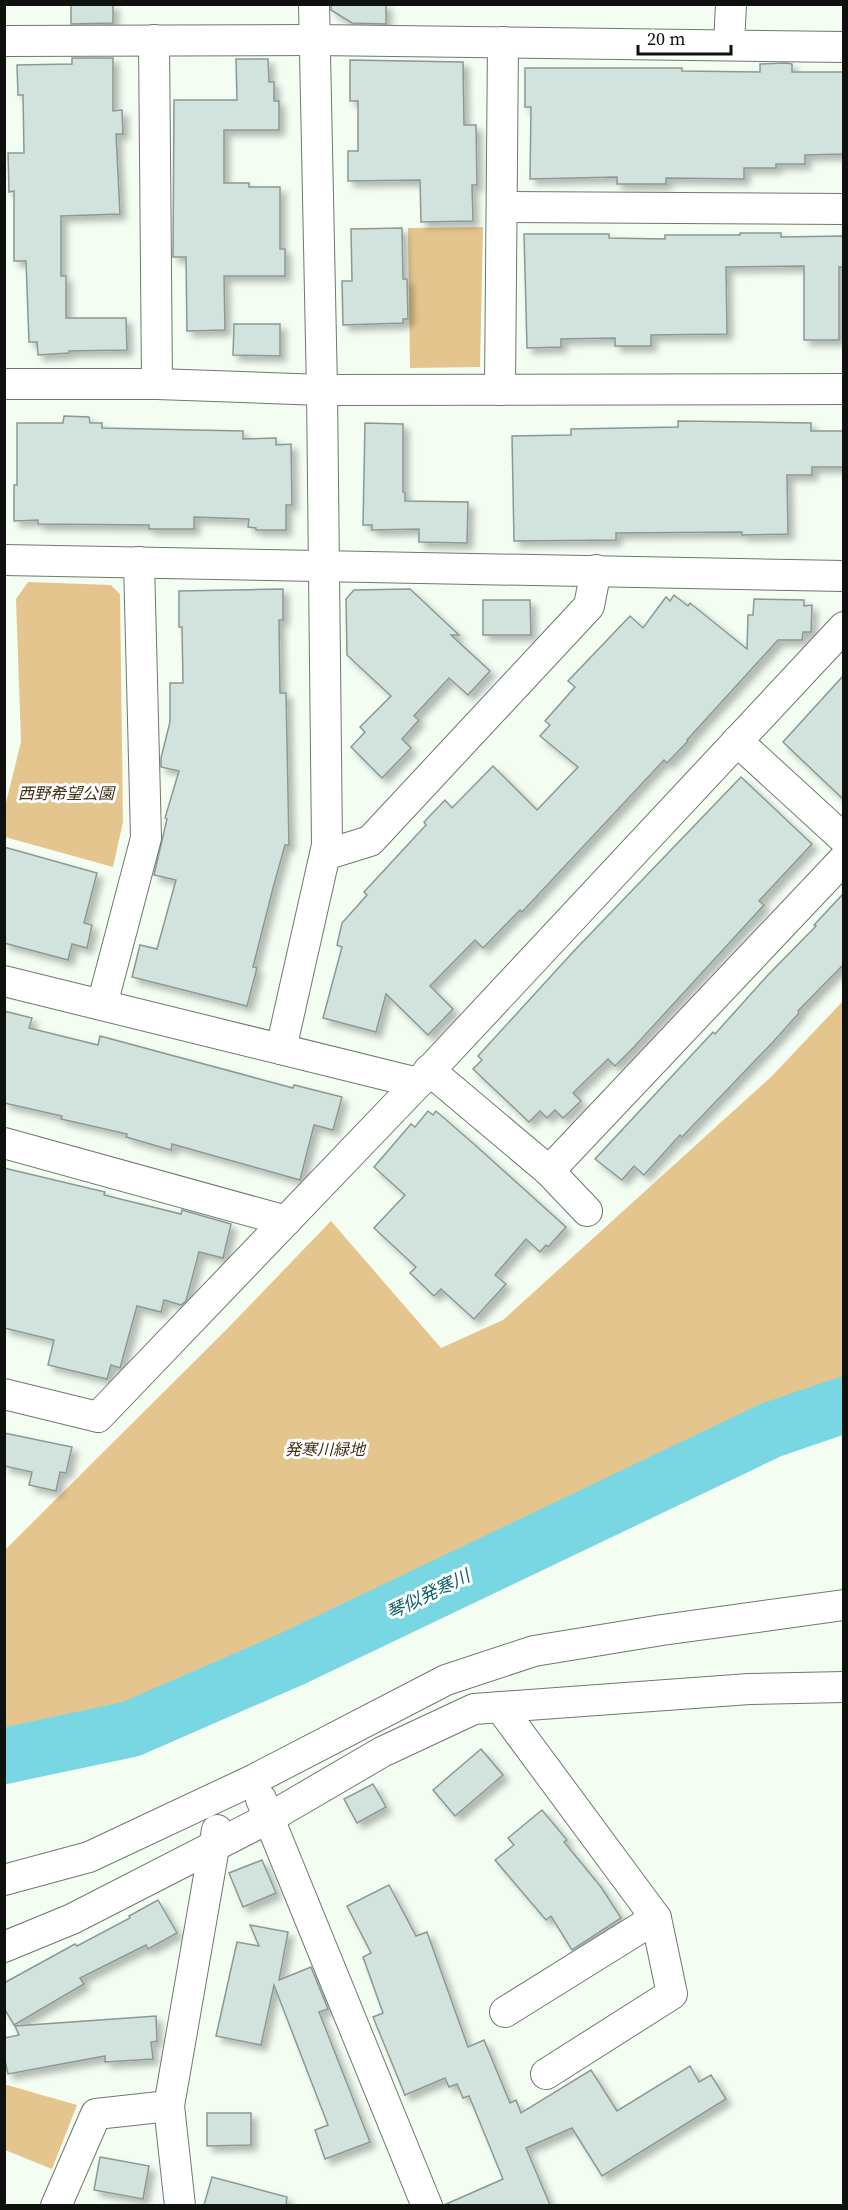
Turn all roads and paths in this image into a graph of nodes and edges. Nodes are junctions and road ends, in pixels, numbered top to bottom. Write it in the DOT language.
graph roads {
  1 [pos="314,4"];
  2 [pos="731,4"];
  3 [pos="154,40"];
  4 [pos="315,40"];
  5 [pos="4,41"];
  6 [pos="503,42"];
  7 [pos="729,45"];
  8 [pos="843,46"];
  9 [pos="502,207"];
  10 [pos="843,209"];
  11 [pos="4,384"];
  12 [pos="157,384"];
  13 [pos="843,389"];
  14 [pos="322,390"];
  15 [pos="500,390"];
  16 [pos="4,560"];
  17 [pos="139,562"];
  18 [pos="324,565"];
  19 [pos="596,570"];
  20 [pos="843,576"];
  21 [pos="843,627"];
  22 [pos="737,741"];
  23 [pos="843,839"];
  24 [pos="325,855"];
  25 [pos="843,860"];
  26 [pos="4,981"];
  27 [pos="102,1005"];
  28 [pos="281,1049"];
  29 [pos="424,1076"];
  30 [pos="4,1143"];
  31 [pos="549,1170"];
  32 [pos="587,1211"];
  33 [pos="286,1221"];
  34 [pos="4,1394"];
  35 [pos="843,1605"];
  36 [pos="843,1687"];
  37 [pos="501,1707"];
  38 [pos="253,1780"];
  39 [pos="216,1797"];
  40 [pos="269,1818"];
  41 [pos="215,1845"];
  42 [pos="4,1880"];
  43 [pos="656,1918"];
  44 [pos="4,1947"];
  45 [pos="505,2012"];
  46 [pos="546,2074"];
  47 [pos="169,2106"];
  48 [pos="56,2205"];
  49 [pos="180,2205"];
  50 [pos="427,2205"];
  1 -- 4 [label="street"];
  2 -- 7 [label="street"];
  3 -- 4 [label="street"];
  3 -- 5 [label="street"];
  3 -- 12 [label="street"];
  4 -- 6 [label="street"];
  4 -- 14 [label="street"];
  6 -- 7 [label="street"];
  6 -- 9 [label="street"];
  7 -- 8 [label="street"];
  9 -- 10 [label="street"];
  9 -- 15 [label="street"];
  11 -- 12 [label="street"];
  12 -- 14 [label="street"];
  13 -- 15 [label="street"];
  14 -- 15 [label="street"];
  14 -- 18 [label="street"];
  16 -- 17 [label="street"];
  17 -- 18 [label="street"];
  17 -- 27 [label="street"];
  18 -- 19 [label="street"];
  18 -- 24 [label="street"];
  19 -- 20 [label="street"];
  19 -- 24 [label="street"];
  21 -- 22 [label="street"];
  22 -- 23 [label="street"];
  22 -- 29 [label="street"];
  24 -- 28 [label="street"];
  25 -- 31 [label="street"];
  26 -- 27 [label="street"];
  27 -- 28 [label="street"];
  28 -- 29 [label="street"];
  29 -- 31 [label="street"];
  29 -- 33 [label="street"];
  30 -- 33 [label="street"];
  31 -- 32 [label="street"];
  33 -- 34 [label="street"];
  35 -- 38 [label="street"];
  36 -- 37 [label="street"];
  37 -- 40 [label="street"];
  37 -- 43 [label="street"];
  38 -- 39 [label="street"];
  38 -- 40 [label="street"];
  39 -- 41 [label="street"];
  39 -- 42 [label="street"];
  40 -- 41 [label="street"];
  40 -- 50 [label="street"];
  41 -- 44 [label="street"];
  41 -- 47 [label="street"];
  43 -- 45 [label="street"];
  43 -- 46 [label="street"];
  47 -- 48 [label="street"];
  47 -- 49 [label="street"];
}
